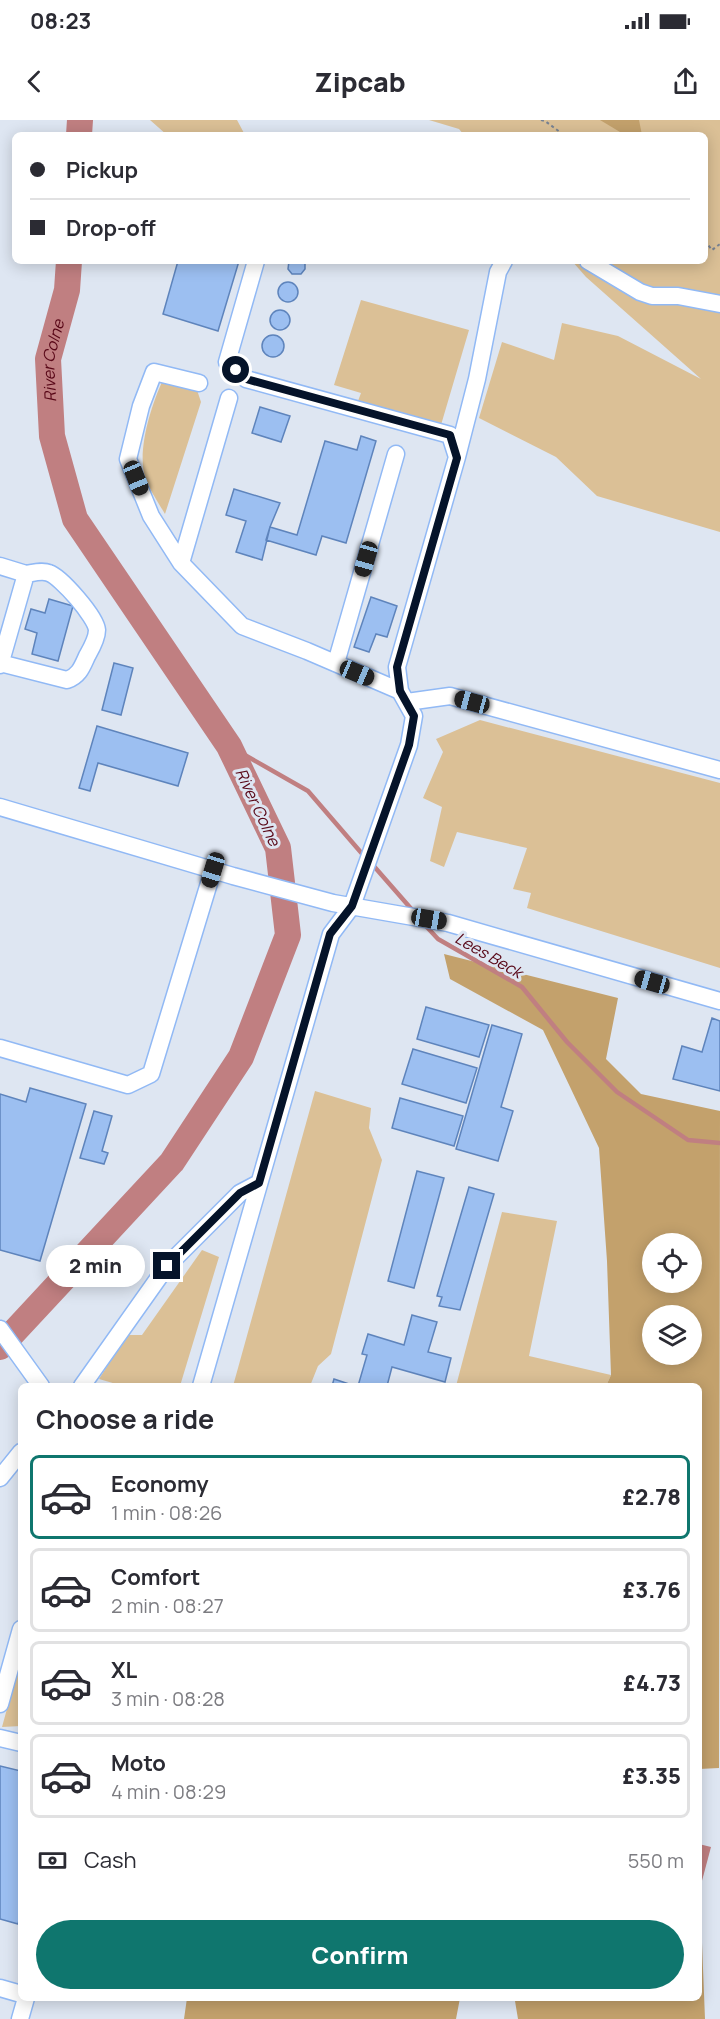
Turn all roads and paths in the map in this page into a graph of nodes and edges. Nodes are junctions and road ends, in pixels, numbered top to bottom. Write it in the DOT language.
graph roads {
  1 [pos="541,120"];
  2 [pos="560,132"];
  3 [pos="708,244"];
  4 [pos="720,244"];
  5 [pos="255,264"];
  6 [pos="502,264"];
  7 [pos="592,264"];
  8 [pos="720,303"];
  9 [pos="199,383"];
  10 [pos="230,398"];
  11 [pos="396,454"];
  12 [pos="457,458"];
  13 [pos="181,563"];
  14 [pos="0,566"];
  15 [pos="26,574"];
  16 [pos="336,663"];
  17 [pos="0,664"];
  18 [pos="404,697"];
  19 [pos="720,770"];
  20 [pos="0,807"];
  21 [pos="213,870"];
  22 [pos="352,906"];
  23 [pos="720,1001"];
  24 [pos="0,1048"];
  25 [pos="259,1183"];
  26 [pos="0,1329"];
  27 [pos="39,1383"];
  28 [pos="84,1383"];
  29 [pos="202,1383"];
  30 [pos="18,1456"];
  31 [pos="0,1478"];
  32 [pos="18,1640"];
  33 [pos="0,1704"];
  34 [pos="0,1738"];
  35 [pos="18,1742"];
  36 [pos="0,1988"];
  37 [pos="18,1993"];
  38 [pos="25,2001"];
  39 [pos="20,2019"];
  1 -- 2 [label="path"];
  3 -- 4 [label="path"];
  5 -- 12 [label="lane"];
  6 -- 12 [label="lane"];
  7 -- 8 [label="lane"];
  9 -- 13 [label="lane"];
  10 -- 13 [label="lane"];
  11 -- 16 [label="lane"];
  12 -- 18 [label="lane"];
  13 -- 16 [label="lane"];
  14 -- 15 [label="lane"];
  15 -- 17 [label="lane"];
  15 -- 17 [label="lane"];
  16 -- 18 [label="lane"];
  18 -- 19 [label="lane"];
  18 -- 22 [label="lane"];
  20 -- 21 [label="lane"];
  21 -- 22 [label="lane"];
  21 -- 24 [label="lane"];
  22 -- 23 [label="lane"];
  22 -- 25 [label="lane"];
  25 -- 28 [label="lane"];
  25 -- 29 [label="lane"];
  26 -- 27 [label="lane"];
  30 -- 31 [label="lane"];
  32 -- 33 [label="lane"];
  34 -- 35 [label="lane"];
  36 -- 37 [label="lane"];
  38 -- 39 [label="lane"];
}
